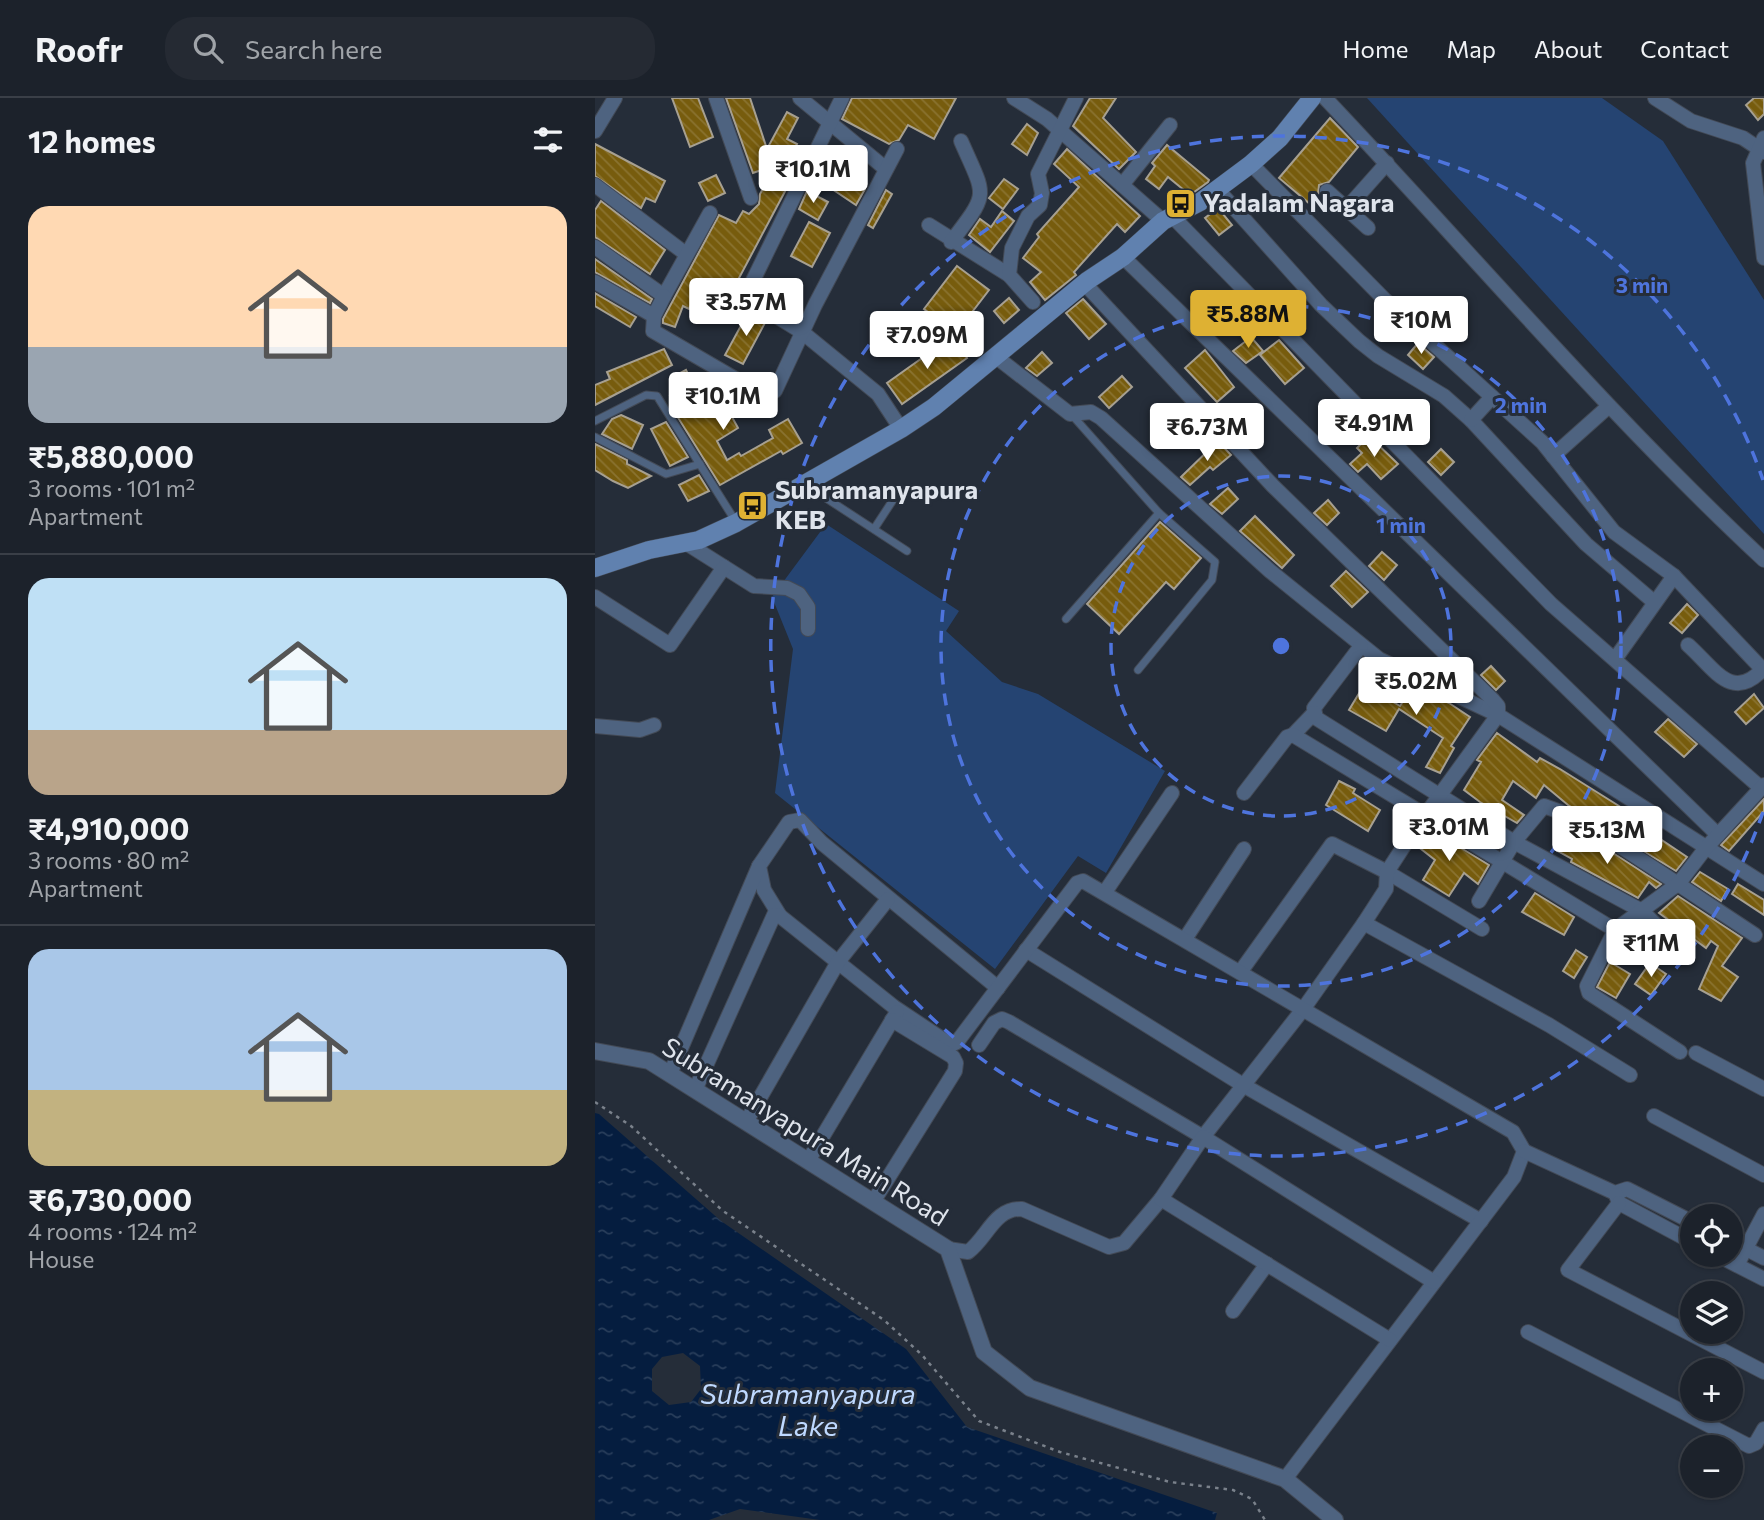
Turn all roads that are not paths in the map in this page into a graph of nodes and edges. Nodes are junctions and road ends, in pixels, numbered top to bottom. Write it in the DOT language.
graph roads {
  1 [pos="615,98"];
  2 [pos="716,98"];
  3 [pos="800,98"];
  4 [pos="842,98"];
  5 [pos="1014,98"];
  6 [pos="1076,98"];
  7 [pos="1312,99"];
  8 [pos="1664,100"];
  9 [pos="829,125"];
  10 [pos="1170,125"];
  11 [pos="1061,130"];
  12 [pos="595,131"];
  13 [pos="961,141"];
  14 [pos="1762,146"];
  15 [pos="897,149"];
  16 [pos="1387,163"];
  17 [pos="1251,164"];
  18 [pos="886,169"];
  19 [pos="595,185"];
  20 [pos="1122,185"];
  21 [pos="1218,190"];
  22 [pos="1327,191"];
  23 [pos="751,198"];
  24 [pos="1347,208"];
  25 [pos="710,213"];
  26 [pos="1167,218"];
  27 [pos="929,225"];
  28 [pos="1368,228"];
  29 [pos="951,242"];
  30 [pos="595,247"];
  31 [pos="686,254"];
  32 [pos="1123,257"];
  33 [pos="1764,258"];
  34 [pos="1009,275"];
  35 [pos="595,282"];
  36 [pos="1085,284"];
  37 [pos="664,296"];
  38 [pos="1033,302"];
  39 [pos="654,316"];
  40 [pos="802,332"];
  41 [pos="995,356"];
  42 [pos="1492,397"];
  43 [pos="1609,406"];
  44 [pos="1072,415"];
  45 [pos="1471,420"];
  46 [pos="595,421"];
  47 [pos="901,429"];
  48 [pos="595,436"];
  49 [pos="1553,456"];
  50 [pos="700,464"];
  51 [pos="803,482"];
  52 [pos="893,500"];
  53 [pos="1159,513"];
  54 [pos="736,523"];
  55 [pos="874,529"];
  56 [pos="686,543"];
  57 [pos="907,551"];
  58 [pos="1764,560"];
  59 [pos="724,567"];
  60 [pos="595,568"];
  61 [pos="1674,576"];
  62 [pos="595,597"];
  63 [pos="1654,601"];
  64 [pos="1066,619"];
  65 [pos="808,629"];
  66 [pos="1688,645"];
  67 [pos="1361,646"];
  68 [pos="1615,659"];
  69 [pos="1138,670"];
  70 [pos="1763,670"];
  71 [pos="1314,713"];
  72 [pos="1498,715"];
  73 [pos="654,725"];
  74 [pos="595,726"];
  75 [pos="1293,735"];
  76 [pos="1763,787"];
  77 [pos="1172,793"];
  78 [pos="1244,793"];
  79 [pos="1439,797"];
  80 [pos="1427,815"];
  81 [pos="1719,835"];
  82 [pos="1514,842"];
  83 [pos="1244,849"];
  84 [pos="1705,849"];
  85 [pos="1502,864"];
  86 [pos="759,866"];
  87 [pos="1387,872"];
  88 [pos="1678,883"];
  89 [pos="1764,884"];
  90 [pos="1105,892"];
  91 [pos="888,899"];
  92 [pos="1479,901"];
  93 [pos="1642,911"];
  94 [pos="780,916"];
  95 [pos="1364,923"];
  96 [pos="1482,929"];
  97 [pos="1615,930"];
  98 [pos="1755,935"];
  99 [pos="1185,939"];
  100 [pos="1026,950"];
  101 [pos="1684,953"];
  102 [pos="838,962"];
  103 [pos="1241,971"];
  104 [pos="998,988"];
  105 [pos="1304,1008"];
  106 [pos="895,1015"];
  107 [pos="979,1045"];
  108 [pos="595,1051"];
  109 [pos="1680,1052"];
  110 [pos="1696,1053"];
  111 [pos="670,1074"];
  112 [pos="1630,1075"];
  113 [pos="1243,1085"];
  114 [pos="1764,1089"];
  115 [pos="695,1090"];
  116 [pos="1654,1116"];
  117 [pos="746,1122"];
  118 [pos="1203,1137"];
  119 [pos="1524,1151"];
  120 [pos="808,1161"];
  121 [pos="1764,1175"];
  122 [pos="1617,1198"];
  123 [pos="1161,1199"];
  124 [pos="873,1202"];
  125 [pos="1764,1213"];
  126 [pos="1680,1216"];
  127 [pos="1481,1221"];
  128 [pos="1680,1235"];
  129 [pos="1743,1247"];
  130 [pos="1746,1248"];
  131 [pos="948,1249"];
  132 [pos="1743,1254"];
  133 [pos="1764,1258"];
  134 [pos="1267,1264"];
  135 [pos="1741,1267"];
  136 [pos="1764,1279"];
  137 [pos="1434,1282"];
  138 [pos="1233,1311"];
  139 [pos="1528,1332"];
  140 [pos="1390,1340"];
  141 [pos="1764,1372"];
  142 [pos="1764,1429"];
  143 [pos="1285,1479"];
  144 [pos="1335,1520"];
  1 -- 12 [label="street"];
  2 -- 23 [label="street"];
  3 -- 9 [label="street"];
  4 -- 9 [label="street"];
  5 -- 11 [label="street"];
  6 -- 11 [label="street"];
  7 -- 16 [label="street"];
  7 -- 17 [label="main road"];
  8 -- 14 [label="street"];
  9 -- 18 [label="street"];
  9 -- 40 [label="street"];
  10 -- 20 [label="street"];
  11 -- 20 [label="street"];
  11 -- 34 [label="street"];
  13 -- 29 [label="street"];
  14 -- 33 [label="street"];
  15 -- 18 [label="street"];
  16 -- 24 [label="street"];
  16 -- 43 [label="street"];
  17 -- 21 [label="main road"];
  17 -- 42 [label="street"];
  18 -- 40 [label="street"];
  19 -- 31 [label="street"];
  20 -- 26 [label="street"];
  21 -- 26 [label="main road"];
  21 -- 45 [label="street"];
  22 -- 24 [label="street"];
  24 -- 28 [label="street"];
  25 -- 31 [label="street"];
  26 -- 32 [label="main road"];
  26 -- 68 [label="street"];
  27 -- 29 [label="street"];
  29 -- 34 [label="street"];
  30 -- 37 [label="street"];
  31 -- 37 [label="street"];
  32 -- 36 [label="main road"];
  32 -- 81 [label="street"];
  34 -- 38 [label="street"];
  35 -- 39 [label="street"];
  36 -- 41 [label="main road"];
  36 -- 72 [label="street"];
  37 -- 39 [label="street"];
  39 -- 40 [label="street"];
  40 -- 47 [label="street"];
  41 -- 44 [label="street"];
  41 -- 47 [label="main road"];
  42 -- 45 [label="street"];
  42 -- 49 [label="street"];
  43 -- 49 [label="street"];
  43 -- 58 [label="street"];
  44 -- 53 [label="lane"];
  44 -- 67 [label="street"];
  45 -- 63 [label="street"];
  46 -- 50 [label="lane"];
  47 -- 51 [label="main road"];
  48 -- 50 [label="lane"];
  49 -- 61 [label="street"];
  50 -- 54 [label="lane"];
  51 -- 54 [label="main road"];
  51 -- 55 [label="lane"];
  52 -- 55 [label="lane"];
  53 -- 64 [label="lane"];
  53 -- 69 [label="lane"];
  54 -- 56 [label="main road"];
  55 -- 57 [label="lane"];
  56 -- 59 [label="street"];
  56 -- 60 [label="main road"];
  59 -- 62 [label="street"];
  59 -- 65 [label="street"];
  61 -- 63 [label="street"];
  61 -- 70 [label="street"];
  63 -- 68 [label="street"];
  66 -- 70 [label="street"];
  67 -- 71 [label="street"];
  67 -- 72 [label="street"];
  68 -- 76 [label="street"];
  71 -- 75 [label="street"];
  71 -- 79 [label="street"];
  72 -- 79 [label="street"];
  72 -- 84 [label="street"];
  73 -- 74 [label="street"];
  75 -- 78 [label="street"];
  75 -- 80 [label="street"];
  76 -- 81 [label="street"];
  77 -- 90 [label="street"];
  79 -- 80 [label="street"];
  79 -- 82 [label="street"];
  80 -- 85 [label="street"];
  80 -- 87 [label="street"];
  81 -- 84 [label="street"];
  82 -- 85 [label="street"];
  82 -- 88 [label="street"];
  82 -- 93 [label="street"];
  83 -- 99 [label="street"];
  84 -- 88 [label="street"];
  84 -- 89 [label="street"];
  85 -- 92 [label="street"];
  85 -- 97 [label="street"];
  86 -- 91 [label="street"];
  86 -- 94 [label="street"];
  86 -- 111 [label="street"];
  87 -- 95 [label="street"];
  87 -- 96 [label="street"];
  87 -- 103 [label="street"];
  88 -- 93 [label="street"];
  88 -- 98 [label="street"];
  90 -- 99 [label="street"];
  90 -- 100 [label="street"];
  91 -- 102 [label="street"];
  91 -- 104 [label="street"];
  93 -- 97 [label="street"];
  93 -- 101 [label="street"];
  94 -- 102 [label="street"];
  94 -- 115 [label="street"];
  95 -- 105 [label="street"];
  95 -- 112 [label="street"];
  97 -- 109 [label="street"];
  99 -- 103 [label="street"];
  100 -- 104 [label="street"];
  100 -- 113 [label="street"];
  102 -- 106 [label="street"];
  102 -- 117 [label="street"];
  103 -- 105 [label="street"];
  104 -- 106 [label="street"];
  105 -- 113 [label="street"];
  105 -- 119 [label="street"];
  106 -- 120 [label="street"];
  106 -- 124 [label="street"];
  107 -- 118 [label="street"];
  108 -- 111 [label="street, Subramanyapura Main Road"];
  110 -- 114 [label="street"];
  111 -- 115 [label="street, Subramanyapura Main Road"];
  113 -- 118 [label="street"];
  113 -- 127 [label="street"];
  115 -- 117 [label="street, Subramanyapura Main Road"];
  116 -- 121 [label="street"];
  117 -- 120 [label="street, Subramanyapura Main Road"];
  118 -- 123 [label="street"];
  118 -- 137 [label="street"];
  119 -- 122 [label="street"];
  119 -- 127 [label="street"];
  120 -- 124 [label="street, Subramanyapura Main Road"];
  122 -- 126 [label="street"];
  122 -- 128 [label="street"];
  122 -- 141 [label="street"];
  123 -- 131 [label="street"];
  123 -- 134 [label="street"];
  124 -- 131 [label="street, Subramanyapura Main Road"];
  125 -- 130 [label="street"];
  127 -- 137 [label="street"];
  129 -- 130 [label="street"];
  130 -- 132 [label="street"];
  130 -- 133 [label="street"];
  131 -- 143 [label="street, Subramanyapura Main Road"];
  134 -- 138 [label="street"];
  134 -- 140 [label="street"];
  135 -- 136 [label="street"];
  137 -- 140 [label="street"];
  139 -- 142 [label="street"];
  140 -- 143 [label="street"];
  143 -- 144 [label="street, Subramanyapura Main Road"];
}
